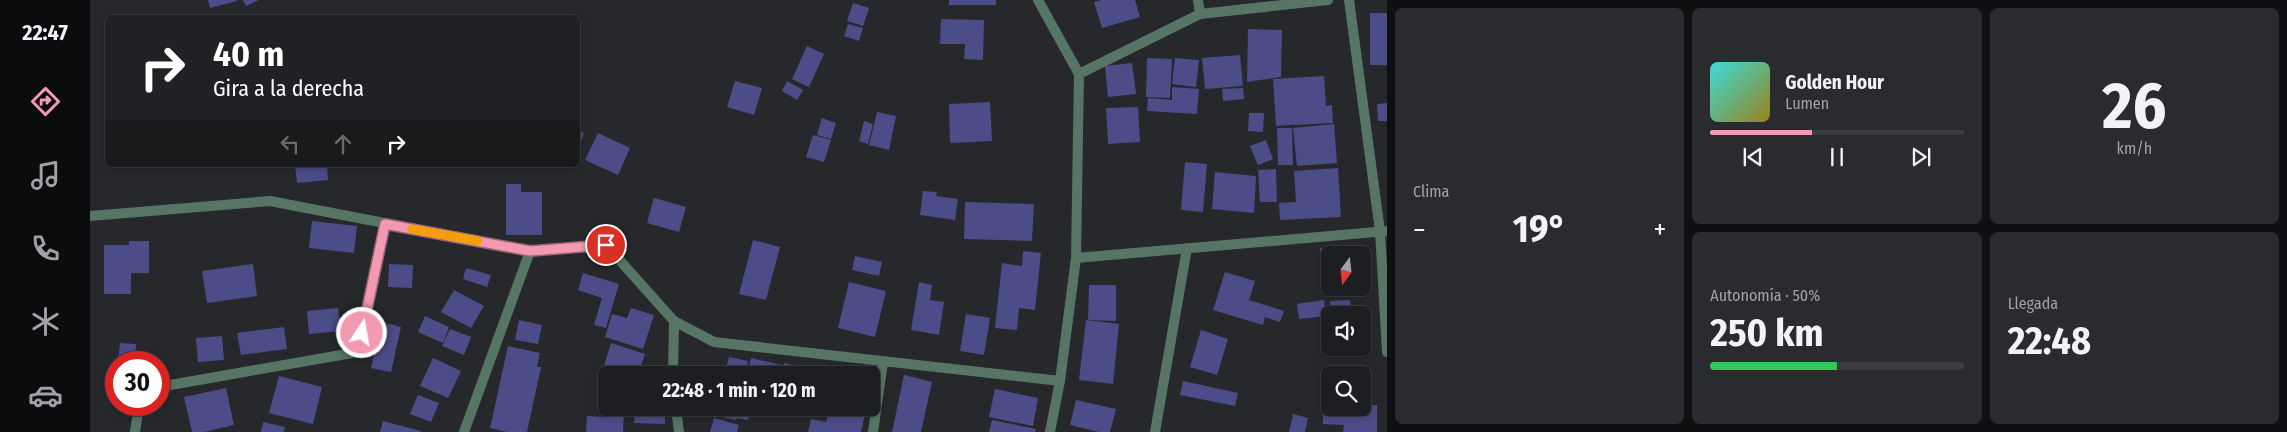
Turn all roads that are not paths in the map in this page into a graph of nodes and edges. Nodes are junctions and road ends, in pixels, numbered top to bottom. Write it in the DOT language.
graph roads {
  1 [pos="1038,0"];
  2 [pos="1198,0"];
  3 [pos="1328,0"];
  4 [pos="1349,0"];
  5 [pos="1200,14"];
  6 [pos="1079,74"];
  7 [pos="90,216"];
  8 [pos="385,224"];
  9 [pos="1383,231"];
  10 [pos="1187,248"];
  11 [pos="530,251"];
  12 [pos="1076,258"];
  13 [pos="674,321"];
  14 [pos="1387,352"];
  15 [pos="883,362"];
  16 [pos="673,366"];
  17 [pos="1060,381"];
  18 [pos="170,385"];
  19 [pos="137,416"];
  20 [pos="677,416"];
  21 [pos="135,432"];
  22 [pos="464,432"];
  23 [pos="679,432"];
  24 [pos="873,432"];
  25 [pos="1050,432"];
  26 [pos="1155,432"];
  1 -- 6 [label="street"];
  2 -- 5 [label="street"];
  3 -- 5 [label="street"];
  4 -- 9 [label="street"];
  5 -- 6 [label="street"];
  6 -- 12 [label="street"];
  7 -- 8 [label="street"];
  8 -- 11 [label="street"];
  8 -- 18 [label="street"];
  9 -- 10 [label="street"];
  9 -- 14 [label="street"];
  10 -- 12 [label="street"];
  10 -- 26 [label="street"];
  11 -- 13 [label="street"];
  11 -- 22 [label="street"];
  12 -- 17 [label="street"];
  13 -- 15 [label="street"];
  13 -- 16 [label="street"];
  15 -- 17 [label="street"];
  15 -- 24 [label="street"];
  17 -- 25 [label="street"];
  19 -- 21 [label="street"];
  20 -- 23 [label="street"];
}
